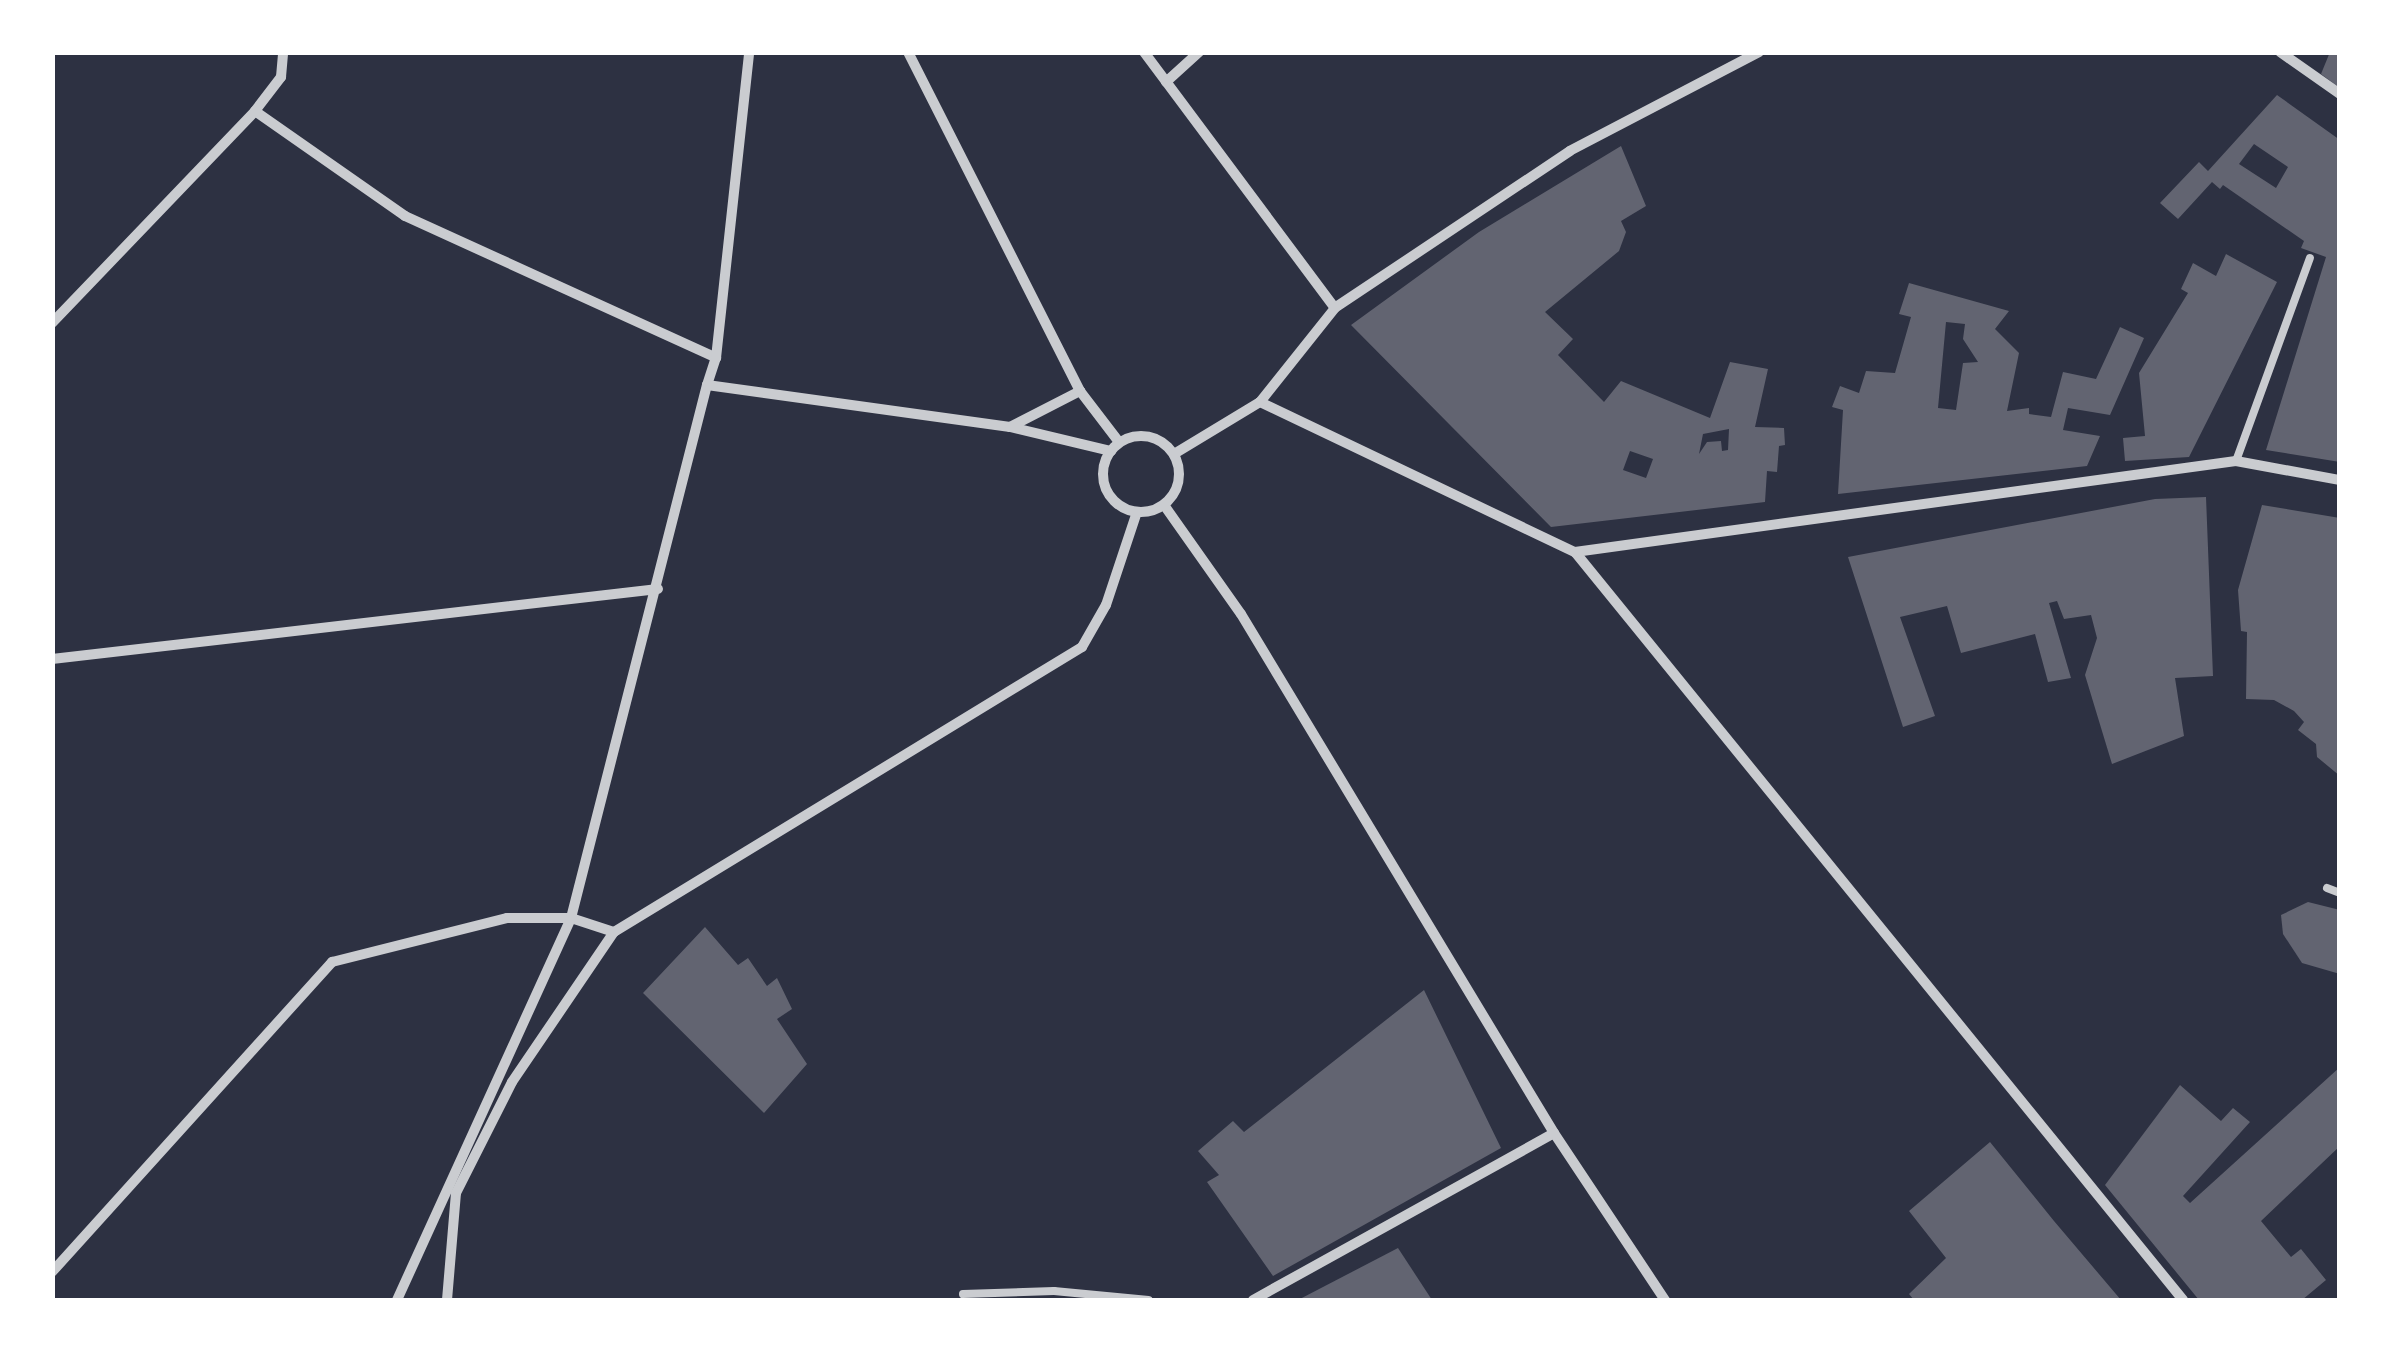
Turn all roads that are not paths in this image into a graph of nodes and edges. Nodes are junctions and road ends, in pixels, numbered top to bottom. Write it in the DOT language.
graph roads {
  1 [pos="283,52"];
  2 [pos="749,52"];
  3 [pos="908,52"];
  4 [pos="1144,52"];
  5 [pos="1200,52"];
  6 [pos="1759,52"];
  7 [pos="2280,52"];
  8 [pos="1166,82"];
  9 [pos="2340,94"];
  10 [pos="255,111"];
  11 [pos="2310,258"];
  12 [pos="1334,308"];
  13 [pos="52,323"];
  14 [pos="716,358"];
  15 [pos="707,385"];
  16 [pos="1080,391"];
  17 [pos="1260,402"];
  18 [pos="1010,427"];
  19 [pos="1115,447"];
  20 [pos="1174,454"];
  21 [pos="2236,461"];
  22 [pos="2340,480"];
  23 [pos="1164,505"];
  24 [pos="1137,512"];
  25 [pos="1575,552"];
  26 [pos="658,589"];
  27 [pos="52,659"];
  28 [pos="2326,888"];
  29 [pos="2340,892"];
  30 [pos="571,918"];
  31 [pos="614,932"];
  32 [pos="1554,1133"];
  33 [pos="52,1272"];
  34 [pos="963,1294"];
  35 [pos="397,1300"];
  36 [pos="447,1300"];
  37 [pos="1149,1300"];
  38 [pos="1253,1300"];
  39 [pos="1664,1300"];
  40 [pos="2182,1300"];
  1 -- 10 [label="street"];
  2 -- 14 [label="street"];
  3 -- 16 [label="street"];
  4 -- 8 [label="street"];
  5 -- 8 [label="street"];
  6 -- 12 [label="street"];
  7 -- 9 [label="street"];
  8 -- 12 [label="street"];
  10 -- 13 [label="street"];
  10 -- 14 [label="street"];
  11 -- 21 [label="lane"];
  12 -- 17 [label="street"];
  14 -- 15 [label="street"];
  15 -- 18 [label="street"];
  15 -- 26 [label="street"];
  16 -- 18 [label="street"];
  16 -- 19 [label="street"];
  17 -- 20 [label="street"];
  17 -- 25 [label="street"];
  18 -- 19 [label="street"];
  19 -- 20 [label="street"];
  19 -- 24 [label="street"];
  20 -- 23 [label="street"];
  21 -- 22 [label="street"];
  21 -- 25 [label="street"];
  23 -- 24 [label="street"];
  23 -- 32 [label="street"];
  24 -- 31 [label="street"];
  25 -- 40 [label="street"];
  26 -- 27 [label="street"];
  26 -- 30 [label="street"];
  28 -- 29 [label="lane"];
  30 -- 31 [label="street"];
  30 -- 33 [label="street"];
  30 -- 35 [label="street"];
  31 -- 36 [label="street"];
  32 -- 38 [label="street"];
  32 -- 39 [label="street"];
  34 -- 37 [label="lane"];
}
